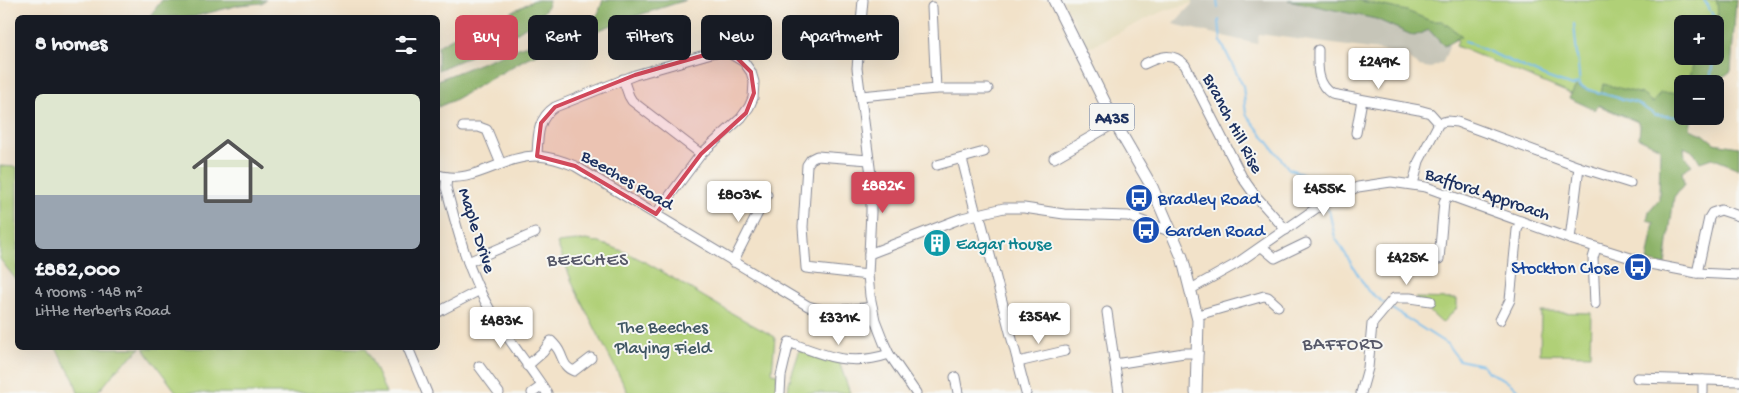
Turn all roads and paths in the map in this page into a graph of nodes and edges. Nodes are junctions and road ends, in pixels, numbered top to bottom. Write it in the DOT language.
graph roads {
  1 [pos="863,0"];
  2 [pos="1054,0"];
  3 [pos="932,7"];
  4 [pos="1318,50"];
  5 [pos="1144,64"];
  6 [pos="623,79"];
  7 [pos="936,89"];
  8 [pos="988,89"];
  9 [pos="861,96"];
  10 [pos="1362,100"];
  11 [pos="1115,123"];
  12 [pos="1439,123"];
  13 [pos="463,127"];
  14 [pos="1356,133"];
  15 [pos="984,152"];
  16 [pos="701,154"];
  17 [pos="537,156"];
  18 [pos="1054,158"];
  19 [pos="962,159"];
  20 [pos="869,160"];
  21 [pos="501,164"];
  22 [pos="937,165"];
  23 [pos="1579,167"];
  24 [pos="442,176"];
  25 [pos="1630,183"];
  26 [pos="1413,184"];
  27 [pos="1152,187"];
  28 [pos="767,194"];
  29 [pos="1448,194"];
  30 [pos="656,214"];
  31 [pos="978,214"];
  32 [pos="1739,216"];
  33 [pos="1133,218"];
  34 [pos="1521,221"];
  35 [pos="1286,230"];
  36 [pos="1172,232"];
  37 [pos="535,233"];
  38 [pos="1570,239"];
  39 [pos="1306,243"];
  40 [pos="1262,247"];
  41 [pos="1596,248"];
  42 [pos="869,254"];
  43 [pos="1439,259"];
  44 [pos="468,262"];
  45 [pos="733,262"];
  46 [pos="1697,273"];
  47 [pos="1739,275"];
  48 [pos="868,276"];
  49 [pos="1191,289"];
  50 [pos="480,290"];
  51 [pos="1430,301"];
  52 [pos="1595,304"];
  53 [pos="1278,306"];
  54 [pos="872,307"];
  55 [pos="440,311"];
  56 [pos="1107,312"];
  57 [pos="1198,315"];
  58 [pos="1500,320"];
  59 [pos="409,350"];
  60 [pos="1065,351"];
  61 [pos="1198,353"];
  62 [pos="889,354"];
  63 [pos="591,358"];
  64 [pos="1018,362"];
  65 [pos="1115,364"];
  66 [pos="479,366"];
  67 [pos="528,366"];
  68 [pos="955,377"];
  69 [pos="1637,378"];
  70 [pos="1703,380"];
  71 [pos="1739,381"];
  72 [pos="544,389"];
  73 [pos="427,393"];
  74 [pos="499,393"];
  75 [pos="532,393"];
  76 [pos="780,393"];
  77 [pos="916,393"];
  78 [pos="958,393"];
  79 [pos="1025,393"];
  80 [pos="1119,393"];
  81 [pos="1196,393"];
  82 [pos="1361,393"];
  83 [pos="1703,393"];
  1 -- 9 [label="street"];
  2 -- 11 [label="main road, A435"];
  3 -- 7 [label="street"];
  4 -- 10 [label="street"];
  5 -- 35 [label="street, Branch Hill Rise"];
  6 -- 16 [label="street"];
  6 -- 16 [label="street"];
  6 -- 17 [label="street"];
  7 -- 8 [label="street"];
  7 -- 9 [label="street"];
  9 -- 20 [label="street"];
  10 -- 12 [label="street"];
  10 -- 14 [label="street"];
  11 -- 18 [label="street"];
  11 -- 27 [label="main road, A435"];
  12 -- 23 [label="street"];
  12 -- 26 [label="street"];
  13 -- 21 [label="street"];
  15 -- 19 [label="street"];
  16 -- 30 [label="street"];
  17 -- 21 [label="street, Beeches Road"];
  17 -- 30 [label="street, Beeches Road"];
  19 -- 22 [label="street"];
  19 -- 31 [label="street"];
  20 -- 42 [label="street"];
  20 -- 48 [label="street"];
  21 -- 24 [label="street, Beeches Road"];
  23 -- 25 [label="street"];
  23 -- 38 [label="street"];
  24 -- 44 [label="street, Maple Drive"];
  26 -- 29 [label="street, Bafford Approach"];
  26 -- 35 [label="street, Bafford Approach"];
  27 -- 33 [label="street"];
  27 -- 36 [label="main road, A435"];
  28 -- 45 [label="street"];
  29 -- 34 [label="street, Bafford Approach"];
  29 -- 43 [label="street"];
  30 -- 45 [label="street, Beeches Road"];
  31 -- 33 [label="street"];
  31 -- 42 [label="street"];
  31 -- 64 [label="street"];
  32 -- 46 [label="street"];
  33 -- 36 [label="street"];
  34 -- 38 [label="street, Bafford Approach"];
  34 -- 58 [label="street"];
  35 -- 40 [label="street, Bafford Approach"];
  36 -- 49 [label="main road, A435"];
  37 -- 44 [label="street"];
  38 -- 41 [label="street, Bafford Approach"];
  39 -- 40 [label="street"];
  40 -- 49 [label="street, Bafford Approach"];
  41 -- 46 [label="street, Bafford Approach"];
  41 -- 52 [label="street"];
  42 -- 48 [label="street"];
  44 -- 50 [label="street, Maple Drive"];
  45 -- 54 [label="street, Beeches Road"];
  46 -- 47 [label="street, Bafford Approach"];
  48 -- 54 [label="street"];
  49 -- 57 [label="main road, A435"];
  50 -- 55 [label="street"];
  50 -- 67 [label="street, Maple Drive"];
  51 -- 82 [label="street"];
  53 -- 57 [label="street"];
  54 -- 62 [label="street"];
  56 -- 65 [label="street"];
  57 -- 61 [label="main road, A435"];
  59 -- 73 [label="street"];
  60 -- 64 [label="street"];
  61 -- 65 [label="street"];
  61 -- 81 [label="main road, A435"];
  62 -- 76 [label="street"];
  62 -- 77 [label="street"];
  63 -- 67 [label="street"];
  64 -- 79 [label="street"];
  65 -- 80 [label="street"];
  66 -- 74 [label="street"];
  67 -- 72 [label="street, Maple Drive"];
  68 -- 78 [label="street"];
  69 -- 70 [label="street"];
  70 -- 71 [label="street"];
  70 -- 83 [label="street"];
  72 -- 75 [label="street"];
}
